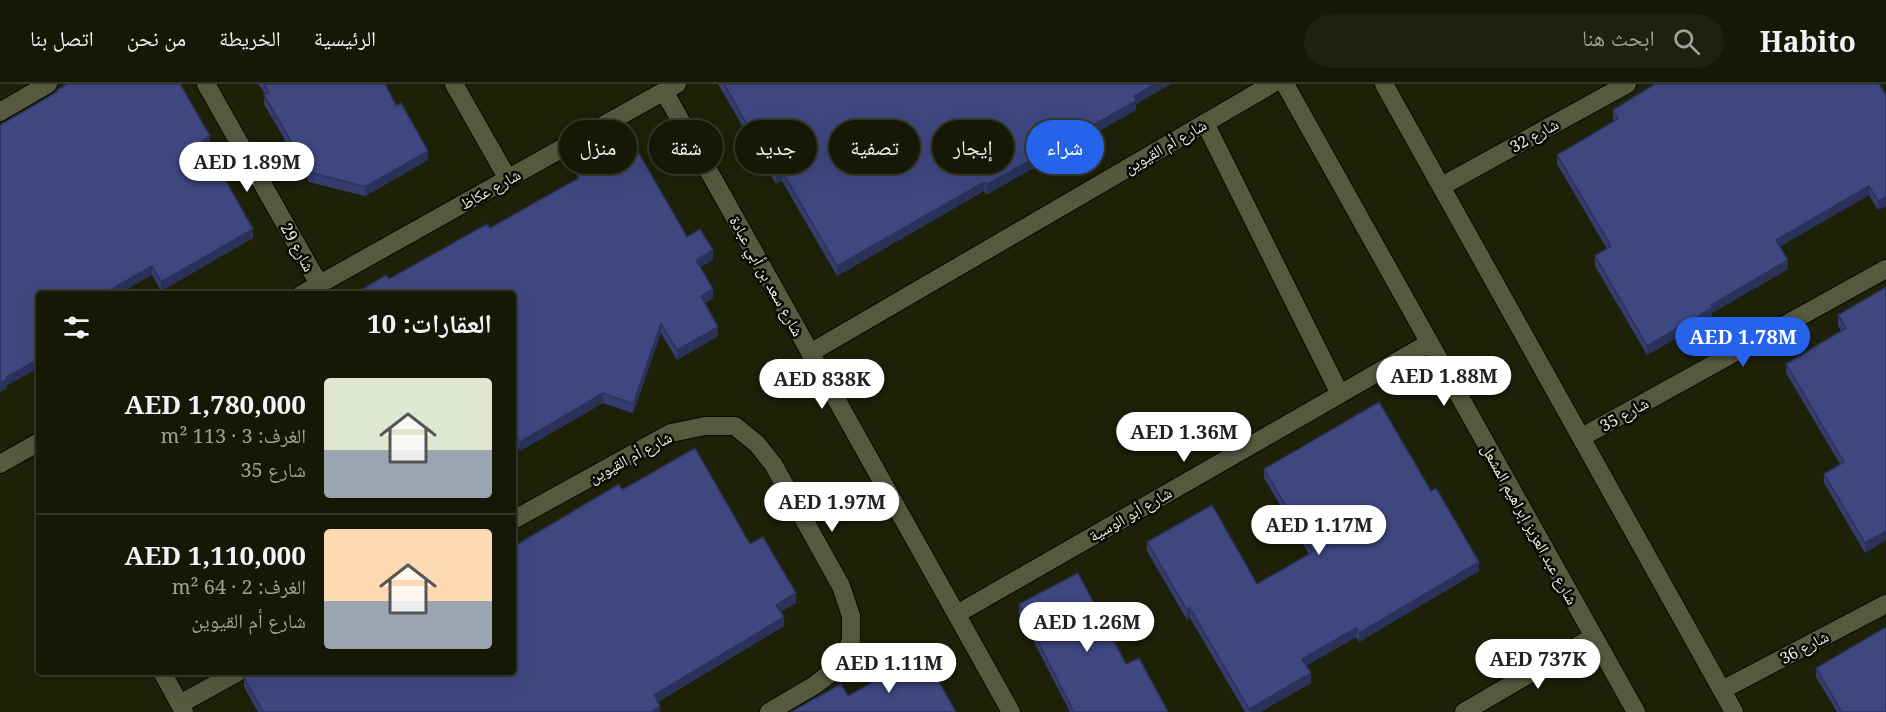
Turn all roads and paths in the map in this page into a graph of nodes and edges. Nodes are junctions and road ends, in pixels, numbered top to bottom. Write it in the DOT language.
graph roads {
  1 [pos="48,84"];
  2 [pos="206,84"];
  3 [pos="454,84"];
  4 [pos="1272,84"];
  5 [pos="1285,84"];
  6 [pos="1384,84"];
  7 [pos="1627,84"];
  8 [pos="670,88"];
  9 [pos="0,112"];
  10 [pos="1205,123"];
  11 [pos="508,178"];
  12 [pos="1442,186"];
  13 [pos="1886,269"];
  14 [pos="319,285"];
  15 [pos="308,291"];
  16 [pos="1430,343"];
  17 [pos="810,353"];
  18 [pos="1340,394"];
  19 [pos="1582,437"];
  20 [pos="36,446"];
  21 [pos="0,464"];
  22 [pos="516,518"];
  23 [pos="1886,604"];
  24 [pos="957,614"];
  25 [pos="1593,637"];
  26 [pos="164,675"];
  27 [pos="233,675"];
  28 [pos="1722,690"];
  29 [pos="182,708"];
  30 [pos="769,712"];
  31 [pos="1011,712"];
  32 [pos="1464,712"];
  33 [pos="1636,712"];
  34 [pos="1734,712"];
  1 -- 9 [label="street"];
  2 -- 14 [label="street, شارع 29"];
  3 -- 11 [label="street"];
  4 -- 10 [label="street, شارع أم القيوين"];
  5 -- 16 [label="street, شارع عبد العزيز إبراهيم المشعل"];
  6 -- 12 [label="street"];
  7 -- 12 [label="street, شارع 32"];
  8 -- 11 [label="street, شارع عكاظ"];
  8 -- 17 [label="street, شارع سعد بن أبي عبادة"];
  10 -- 17 [label="street, شارع أم القيوين"];
  10 -- 18 [label="street"];
  11 -- 14 [label="street, شارع عكاظ"];
  12 -- 19 [label="street"];
  13 -- 19 [label="street, شارع 35"];
  14 -- 15 [label="street, شارع عكاظ"];
  16 -- 18 [label="street, شارع أبو الوسية"];
  16 -- 25 [label="street, شارع عبد العزيز إبراهيم المشعل"];
  17 -- 24 [label="street, شارع سعد بن أبي عبادة"];
  18 -- 24 [label="street, شارع أبو الوسية"];
  19 -- 28 [label="street"];
  20 -- 21 [label="street"];
  22 -- 30 [label="street, شارع أم القيوين"];
  23 -- 28 [label="street, شارع 36"];
  24 -- 31 [label="street, شارع سعد بن أبي عبادة"];
  25 -- 32 [label="street"];
  25 -- 33 [label="street, شارع عبد العزيز إبراهيم المشعل"];
  26 -- 29 [label="street"];
  27 -- 29 [label="street"];
  28 -- 34 [label="street"];
}
